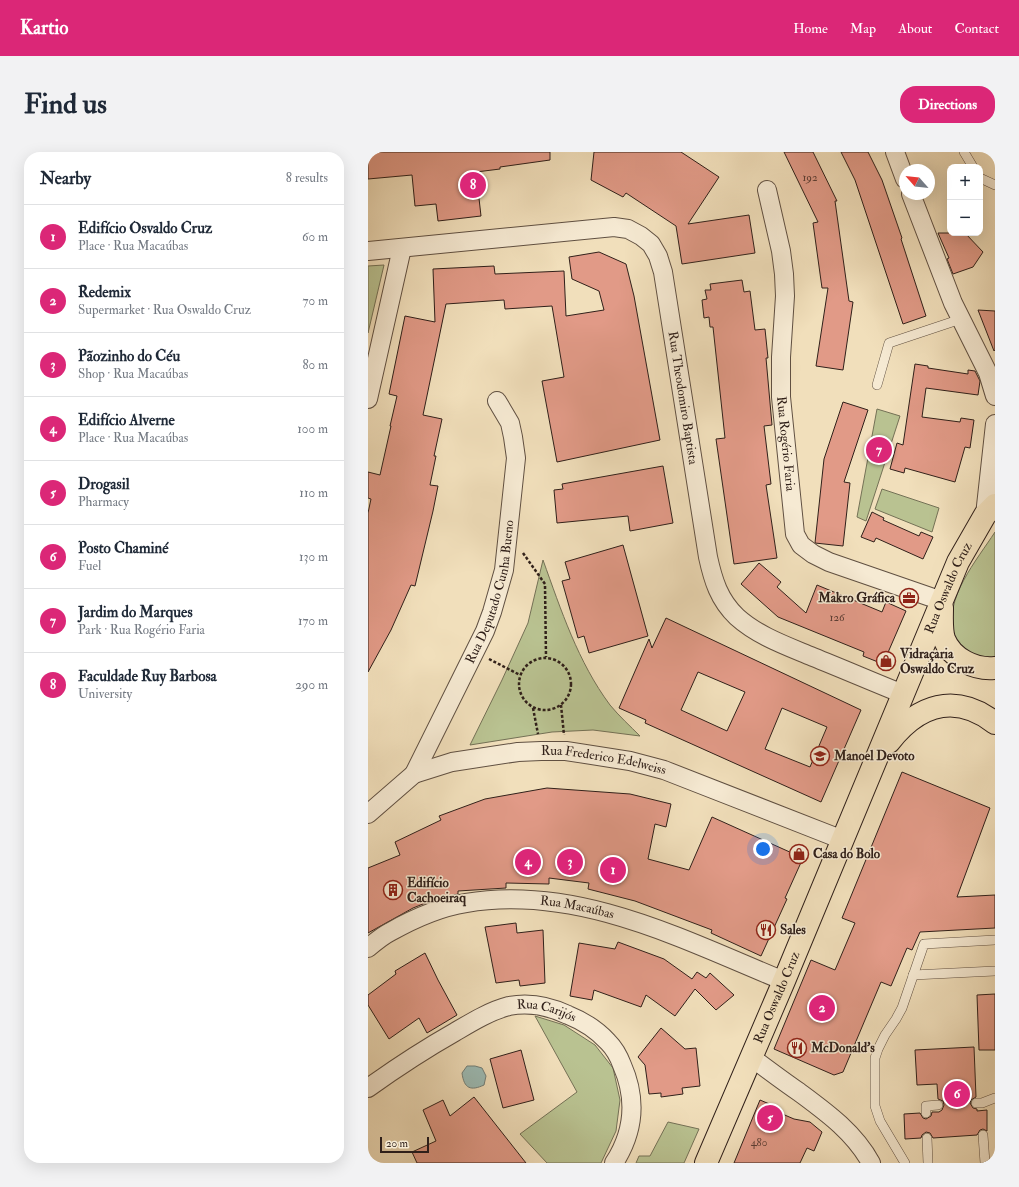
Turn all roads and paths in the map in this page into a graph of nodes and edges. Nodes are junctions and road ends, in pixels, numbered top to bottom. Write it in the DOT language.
graph roads {
  1 [pos="894,152"];
  2 [pos="964,152"];
  3 [pos="899,164"];
  4 [pos="971,164"];
  5 [pos="983,179"];
  6 [pos="995,185"];
  7 [pos="767,190"];
  8 [pos="913,200"];
  9 [pos="402,248"];
  10 [pos="368,251"];
  11 [pos="961,320"];
  12 [pos="877,384"];
  13 [pos="995,392"];
  14 [pos="995,396"];
  15 [pos="368,399"];
  16 [pos="497,401"];
  17 [pos="995,424"];
  18 [pos="990,510"];
  19 [pos="509,534"];
  20 [pos="942,601"];
  21 [pos="475,652"];
  22 [pos="546,657"];
  23 [pos="995,668"];
  24 [pos="520,675"];
  25 [pos="903,694"];
  26 [pos="561,705"];
  27 [pos="533,707"];
  28 [pos="995,723"];
  29 [pos="541,751"];
  30 [pos="566,752"];
  31 [pos="877,759"];
  32 [pos="414,774"];
  33 [pos="368,814"];
  34 [pos="842,840"];
  35 [pos="995,940"];
  36 [pos="368,948"];
  37 [pos="995,971"];
  38 [pos="913,975"];
  39 [pos="784,981"];
  40 [pos="751,1057"];
  41 [pos="368,1088"];
  42 [pos="995,1098"];
  43 [pos="938,1105"];
  44 [pos="980,1106"];
  45 [pos="926,1113"];
  46 [pos="983,1135"];
  47 [pos="927,1138"];
  48 [pos="614,1163"];
  49 [pos="706,1163"];
  50 [pos="870,1163"];
  51 [pos="905,1163"];
  52 [pos="928,1163"];
  53 [pos="985,1163"];
  1 -- 3 [label="street"];
  2 -- 4 [label="lane"];
  5 -- 6 [label="lane"];
  7 -- 20 [label="street, Rua Rogério Faria"];
  8 -- 11 [label="street"];
  9 -- 10 [label="street, Rua Theodomiro Baptista"];
  9 -- 15 [label="street"];
  9 -- 25 [label="street, Rua Theodomiro Baptista"];
  11 -- 12 [label="lane"];
  11 -- 13 [label="street"];
  13 -- 14 [label="street"];
  16 -- 19 [label="street, Rua Deputado Cunha Bueno"];
  17 -- 18 [label="street"];
  18 -- 20 [label="main road, Rua Oswaldo Cruz"];
  19 -- 21 [label="street, Rua Deputado Cunha Bueno"];
  19 -- 22 [label="path"];
  20 -- 23 [label="main road"];
  20 -- 25 [label="main road, Rua Oswaldo Cruz"];
  21 -- 24 [label="path"];
  21 -- 32 [label="street, Rua Deputado Cunha Bueno"];
  22 -- 24 [label="path"];
  22 -- 26 [label="path"];
  24 -- 27 [label="path"];
  25 -- 31 [label="main road, Rua Oswaldo Cruz"];
  26 -- 27 [label="path"];
  26 -- 30 [label="path"];
  27 -- 29 [label="path"];
  28 -- 31 [label="main road"];
  29 -- 30 [label="street, Rua Frederico Edelweiss"];
  29 -- 32 [label="street, Rua Frederico Edelweiss"];
  30 -- 34 [label="street, Rua Frederico Edelweiss"];
  31 -- 34 [label="main road, Rua Oswaldo Cruz"];
  32 -- 33 [label="street, Rua Frederico Edelweiss"];
  34 -- 39 [label="main road, Rua Oswaldo Cruz"];
  35 -- 38 [label="lane"];
  36 -- 39 [label="street, Rua Macaúbas"];
  37 -- 38 [label="lane"];
  38 -- 51 [label="lane"];
  39 -- 40 [label="main road, Rua Oswaldo Cruz"];
  40 -- 49 [label="main road, Rua Oswaldo Cruz"];
  40 -- 50 [label="street"];
  41 -- 48 [label="street, Rua Carijós"];
  42 -- 44 [label="lane"];
  43 -- 45 [label="lane"];
  46 -- 53 [label="lane"];
  47 -- 52 [label="lane"];
}
